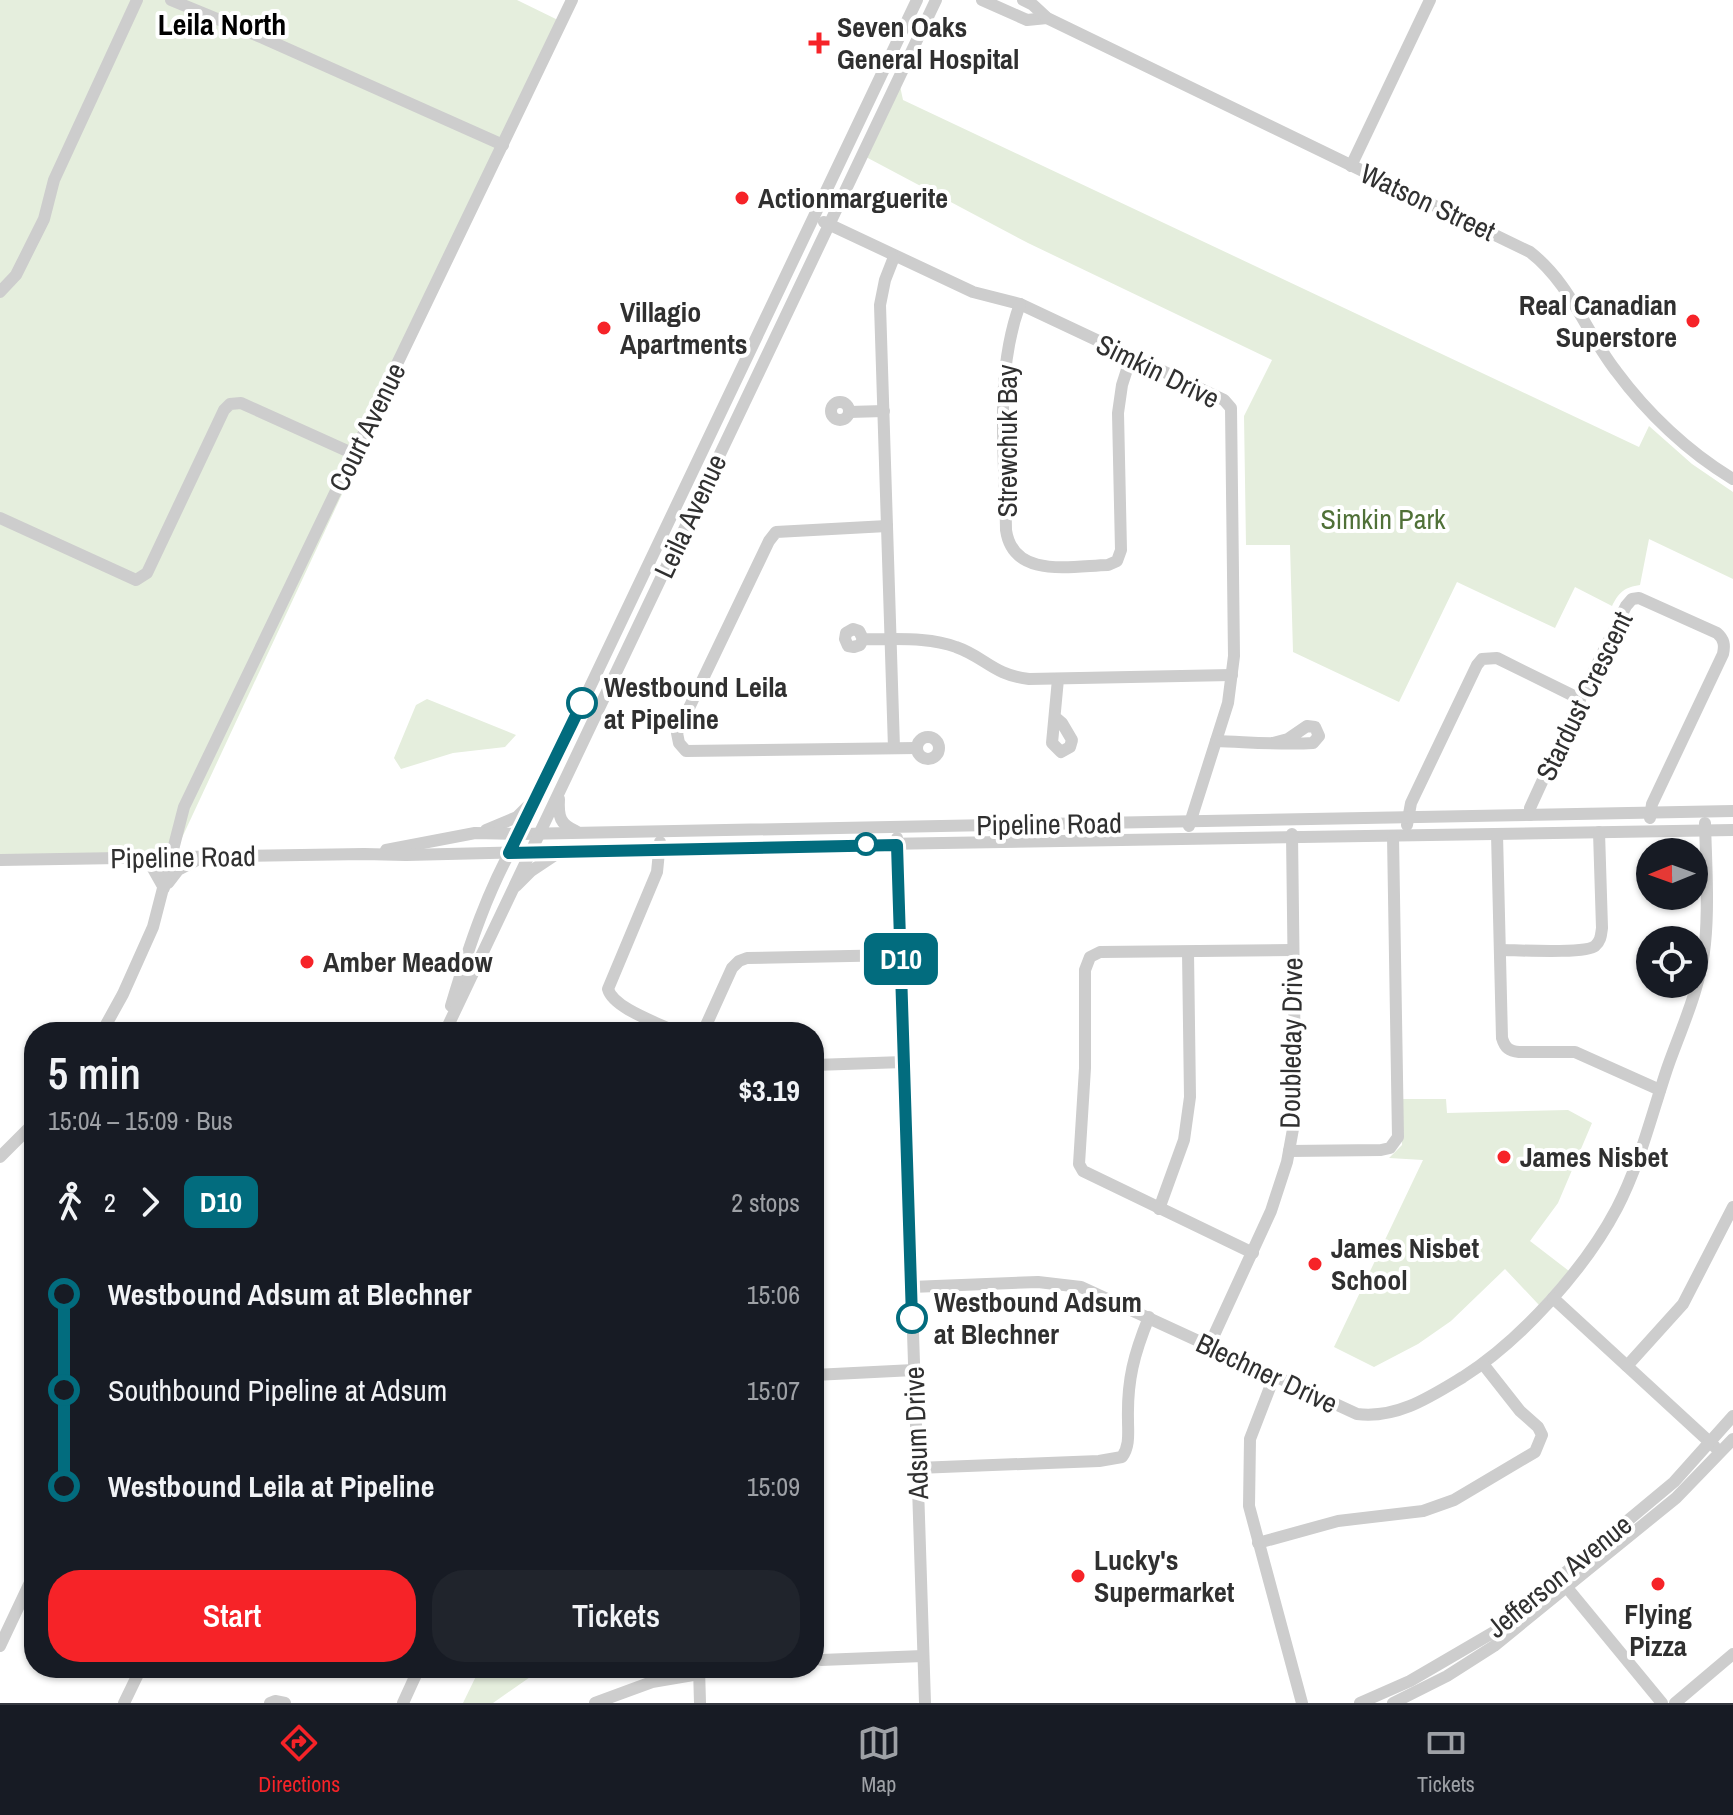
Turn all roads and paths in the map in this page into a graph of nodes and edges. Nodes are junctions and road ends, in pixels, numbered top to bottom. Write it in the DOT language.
graph roads {
  1 [pos="137,0"];
  2 [pos="171,0"];
  3 [pos="572,0"];
  4 [pos="917,0"];
  5 [pos="936,0"];
  6 [pos="982,0"];
  7 [pos="1023,0"];
  8 [pos="1430,0"];
  9 [pos="1047,18"];
  10 [pos="503,145"];
  11 [pos="1351,166"];
  12 [pos="814,217"];
  13 [pos="828,225"];
  14 [pos="894,257"];
  15 [pos="0,292"];
  16 [pos="1020,304"];
  17 [pos="1131,357"];
  18 [pos="884,411"];
  19 [pos="849,412"];
  20 [pos="354,454"];
  21 [pos="1733,479"];
  22 [pos="0,518"];
  23 [pos="887,526"];
  24 [pos="863,639"];
  25 [pos="891,640"];
  26 [pos="1232,675"];
  27 [pos="1058,679"];
  28 [pos="1580,699"];
  29 [pos="1055,717"];
  30 [pos="1216,741"];
  31 [pos="1273,743"];
  32 [pos="894,748"];
  33 [pos="917,748"];
  34 [pos="560,790"];
  35 [pos="539,795"];
  36 [pos="1733,811"];
  37 [pos="1705,812"];
  38 [pos="1650,813"];
  39 [pos="1530,815"];
  40 [pos="1407,817"];
  41 [pos="1291,820"];
  42 [pos="1189,821"];
  43 [pos="896,827"];
  44 [pos="1733,830"];
  45 [pos="660,831"];
  46 [pos="1705,831"];
  47 [pos="579,832"];
  48 [pos="1599,832"];
  49 [pos="1650,832"];
  50 [pos="475,833"];
  51 [pos="539,833"];
  52 [pos="520,834"];
  53 [pos="1497,834"];
  54 [pos="1393,836"];
  55 [pos="1408,836"];
  56 [pos="1292,838"];
  57 [pos="1188,840"];
  58 [pos="897,845"];
  59 [pos="661,850"];
  60 [pos="561,852"];
  61 [pos="509,853"];
  62 [pos="529,853"];
  63 [pos="367,854"];
  64 [pos="173,857"];
  65 [pos="203,857"];
  66 [pos="138,858"];
  67 [pos="0,860"];
  68 [pos="164,888"];
  69 [pos="510,891"];
  70 [pos="1292,950"];
  71 [pos="1500,950"];
  72 [pos="1188,952"];
  73 [pos="900,955"];
  74 [pos="107,1022"];
  75 [pos="447,1022"];
  76 [pos="449,1022"];
  77 [pos="656,1022"];
  78 [pos="708,1022"];
  79 [pos="904,1062"];
  80 [pos="824,1065"];
  81 [pos="1660,1090"];
  82 [pos="24,1133"];
  83 [pos="1289,1151"];
  84 [pos="0,1157"];
  85 [pos="1733,1207"];
  86 [pos="1159,1209"];
  87 [pos="1253,1253"];
  88 [pos="911,1287"];
  89 [pos="1553,1298"];
  90 [pos="1149,1317"];
  91 [pos="1209,1346"];
  92 [pos="1483,1364"];
  93 [pos="1627,1366"];
  94 [pos="914,1370"];
  95 [pos="824,1374"];
  96 [pos="1274,1377"];
  97 [pos="1733,1416"];
  98 [pos="1733,1439"];
  99 [pos="1709,1442"];
  100 [pos="1721,1452"];
  101 [pos="917,1468"];
  102 [pos="1258,1543"];
  103 [pos="1564,1583"];
  104 [pos="24,1595"];
  105 [pos="0,1646"];
  106 [pos="1733,1654"];
  107 [pos="923,1656"];
  108 [pos="824,1660"];
  109 [pos="136,1678"];
  110 [pos="414,1678"];
  111 [pos="669,1678"];
  112 [pos="699,1678"];
  113 [pos="1416,1692"];
  114 [pos="124,1703"];
  115 [pos="270,1703"];
  116 [pos="285,1703"];
  117 [pos="403,1703"];
  118 [pos="595,1703"];
  119 [pos="700,1703"];
  120 [pos="925,1703"];
  121 [pos="1302,1703"];
  122 [pos="1360,1703"];
  123 [pos="1393,1703"];
  124 [pos="1662,1703"];
  125 [pos="1675,1703"];
  1 -- 15 [label="street"];
  2 -- 10 [label="street"];
  3 -- 10 [label="street, Court Avenue"];
  4 -- 12 [label="street, Leila Avenue"];
  5 -- 13 [label="street, Leila Avenue"];
  6 -- 9 [label="street, Watson Street"];
  7 -- 9 [label="street, Watson Street"];
  8 -- 11 [label="street"];
  9 -- 11 [label="street, Watson Street"];
  10 -- 20 [label="street, Court Avenue"];
  11 -- 21 [label="street, Watson Street"];
  12 -- 13 [label="street, Simkin Drive"];
  12 -- 35 [label="street, Leila Avenue"];
  13 -- 14 [label="street, Simkin Drive"];
  13 -- 34 [label="street, Leila Avenue"];
  14 -- 16 [label="street, Simkin Drive"];
  14 -- 18 [label="street"];
  16 -- 17 [label="street, Simkin Drive"];
  16 -- 17 [label="street, Strewchuk Bay"];
  17 -- 26 [label="street, Simkin Drive"];
  18 -- 19 [label="street"];
  18 -- 23 [label="street"];
  20 -- 22 [label="street"];
  20 -- 64 [label="street, Court Avenue"];
  23 -- 25 [label="street"];
  23 -- 32 [label="street"];
  24 -- 25 [label="street"];
  25 -- 27 [label="street"];
  25 -- 32 [label="street"];
  26 -- 27 [label="street"];
  26 -- 30 [label="street, Simkin Drive"];
  27 -- 29 [label="street"];
  28 -- 38 [label="street, Stardust Crescent"];
  28 -- 39 [label="street, Stardust Crescent"];
  28 -- 40 [label="street"];
  30 -- 31 [label="street"];
  30 -- 42 [label="street, Simkin Drive"];
  32 -- 33 [label="street"];
  34 -- 47 [label="street"];
  34 -- 51 [label="street, Leila Avenue"];
  35 -- 50 [label="street"];
  35 -- 52 [label="street, Leila Avenue"];
  36 -- 37 [label="street, Pipeline Road"];
  37 -- 38 [label="street, Pipeline Road"];
  37 -- 46 [label="street, Blechner Drive"];
  38 -- 39 [label="street, Pipeline Road"];
  38 -- 49 [label="street, Stardust Crescent"];
  39 -- 40 [label="street, Pipeline Road"];
  40 -- 41 [label="street, Pipeline Road"];
  40 -- 55 [label="street"];
  41 -- 42 [label="street, Pipeline Road"];
  41 -- 56 [label="street, Doubleday Drive"];
  42 -- 43 [label="street, Pipeline Road"];
  42 -- 57 [label="street, Simkin Drive"];
  43 -- 45 [label="street, Pipeline Road"];
  43 -- 58 [label="street, Adsum Drive"];
  44 -- 46 [label="street, Pipeline Road"];
  45 -- 47 [label="street, Pipeline Road"];
  45 -- 59 [label="street"];
  46 -- 49 [label="street, Pipeline Road"];
  46 -- 81 [label="street, Blechner Drive"];
  47 -- 51 [label="street, Pipeline Road"];
  48 -- 49 [label="street, Pipeline Road"];
  48 -- 53 [label="street, Pipeline Road"];
  48 -- 71 [label="street"];
  50 -- 52 [label="street, Pipeline Road"];
  50 -- 63 [label="street, Pipeline Road"];
  51 -- 52 [label="street, Pipeline Road"];
  51 -- 62 [label="street, Leila Avenue"];
  52 -- 61 [label="street, Leila Avenue"];
  53 -- 55 [label="street, Pipeline Road"];
  53 -- 71 [label="street"];
  54 -- 55 [label="street, Pipeline Road"];
  54 -- 56 [label="street, Pipeline Road"];
  54 -- 83 [label="street"];
  56 -- 57 [label="street, Pipeline Road"];
  56 -- 70 [label="street, Doubleday Drive"];
  57 -- 58 [label="street, Pipeline Road"];
  58 -- 59 [label="street, Pipeline Road"];
  58 -- 73 [label="street, Adsum Drive"];
  59 -- 60 [label="street, Pipeline Road"];
  59 -- 77 [label="street"];
  60 -- 62 [label="street, Pipeline Road"];
  60 -- 69 [label="street"];
  61 -- 62 [label="street, Pipeline Road"];
  61 -- 63 [label="street, Pipeline Road"];
  61 -- 75 [label="street, Leila Avenue"];
  62 -- 69 [label="street, Leila Avenue"];
  63 -- 65 [label="street, Pipeline Road"];
  64 -- 65 [label="street, Pipeline Road"];
  64 -- 66 [label="street, Pipeline Road"];
  64 -- 68 [label="street, Court Avenue"];
  65 -- 68 [label="street"];
  66 -- 67 [label="street, Pipeline Road"];
  66 -- 68 [label="street"];
  68 -- 74 [label="street, Court Avenue"];
  69 -- 76 [label="street, Leila Avenue"];
  70 -- 72 [label="street"];
  70 -- 83 [label="street, Doubleday Drive"];
  71 -- 81 [label="street"];
  72 -- 86 [label="street"];
  72 -- 86 [label="street"];
  73 -- 78 [label="street"];
  73 -- 79 [label="street, Adsum Drive"];
  79 -- 80 [label="street"];
  79 -- 88 [label="street, Adsum Drive"];
  81 -- 89 [label="street, Blechner Drive"];
  82 -- 84 [label="street"];
  83 -- 87 [label="street, Doubleday Drive"];
  85 -- 93 [label="street"];
  86 -- 87 [label="street"];
  87 -- 91 [label="street, Doubleday Drive"];
  88 -- 90 [label="street, Blechner Drive"];
  88 -- 94 [label="street, Adsum Drive"];
  89 -- 92 [label="street, Blechner Drive"];
  89 -- 93 [label="street"];
  90 -- 91 [label="street, Blechner Drive"];
  90 -- 101 [label="street"];
  91 -- 96 [label="street, Blechner Drive"];
  92 -- 96 [label="street, Blechner Drive"];
  92 -- 102 [label="street"];
  93 -- 99 [label="street"];
  94 -- 95 [label="street"];
  94 -- 101 [label="street, Adsum Drive"];
  96 -- 102 [label="street"];
  97 -- 99 [label="street, Jefferson Avenue"];
  98 -- 100 [label="street, Jefferson Avenue"];
  99 -- 100 [label="street"];
  99 -- 103 [label="street, Jefferson Avenue"];
  100 -- 103 [label="street, Jefferson Avenue"];
  101 -- 107 [label="street, Adsum Drive"];
  102 -- 121 [label="street"];
  103 -- 113 [label="street, Jefferson Avenue"];
  103 -- 124 [label="street"];
  104 -- 105 [label="street"];
  106 -- 125 [label="street"];
  107 -- 108 [label="street"];
  107 -- 120 [label="street, Adsum Drive"];
  109 -- 114 [label="street"];
  110 -- 117 [label="street"];
  111 -- 118 [label="street"];
  112 -- 119 [label="street"];
  113 -- 122 [label="street, Jefferson Avenue"];
  113 -- 123 [label="street, Jefferson Avenue"];
  115 -- 116 [label="street"];
}
